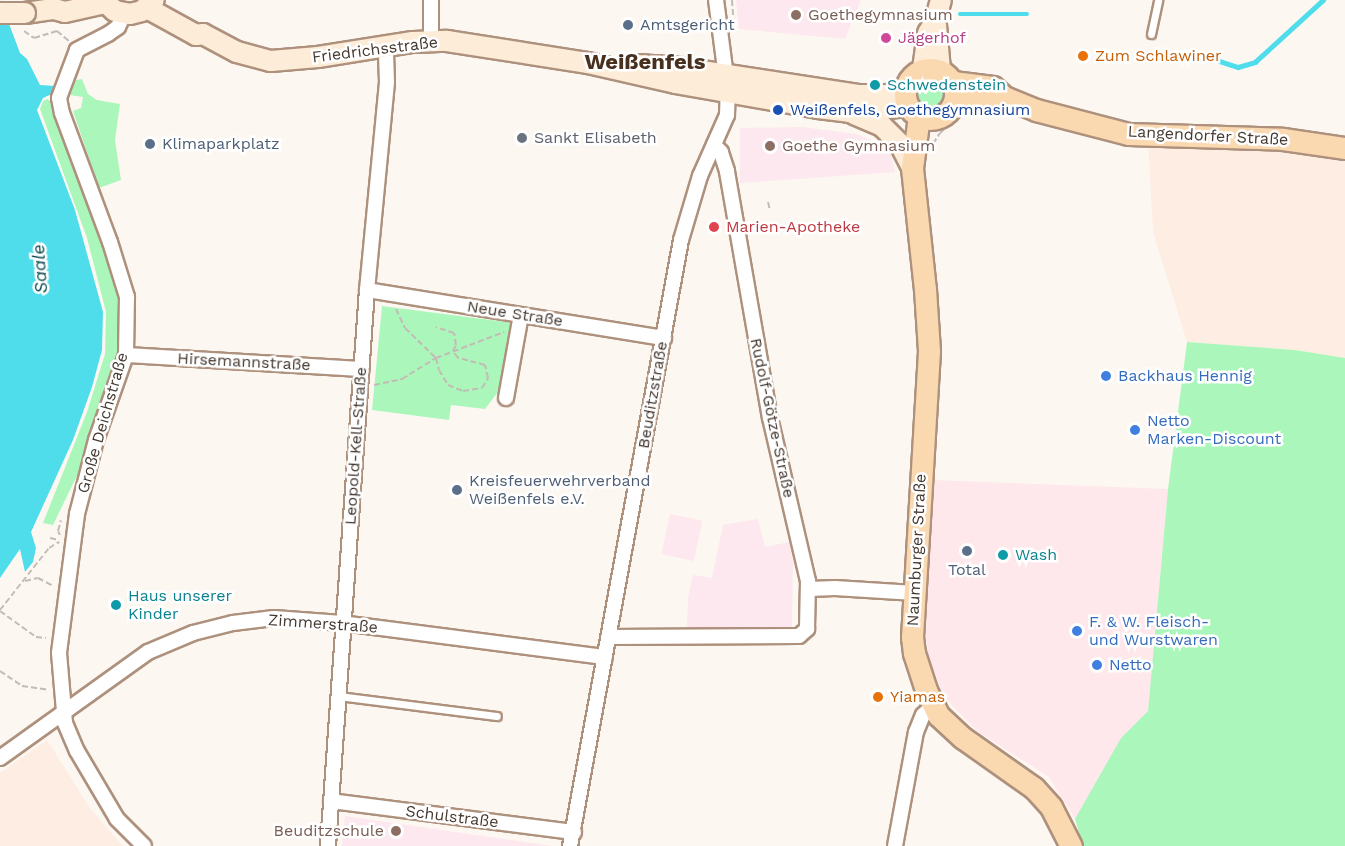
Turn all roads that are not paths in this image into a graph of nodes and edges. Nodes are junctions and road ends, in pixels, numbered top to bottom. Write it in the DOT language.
graph roads {
  1 [pos="166,0"];
  2 [pos="431,0"];
  3 [pos="716,0"];
  4 [pos="941,0"];
  5 [pos="1158,0"];
  6 [pos="104,2"];
  7 [pos="150,4"];
  8 [pos="60,5"];
  9 [pos="0,13"];
  10 [pos="124,14"];
  11 [pos="203,34"];
  12 [pos="1151,34"];
  13 [pos="431,41"];
  14 [pos="386,46"];
  15 [pos="727,84"];
  16 [pos="946,87"];
  17 [pos="917,107"];
  18 [pos="849,112"];
  19 [pos="714,146"];
  20 [pos="1345,148"];
  21 [pos="912,168"];
  22 [pos="914,191"];
  23 [pos="367,290"];
  24 [pos="518,314"];
  25 [pos="664,338"];
  26 [pos="126,355"];
  27 [pos="362,369"];
  28 [pos="506,398"];
  29 [pos="809,589"];
  30 [pos="915,593"];
  31 [pos="342,623"];
  32 [pos="609,637"];
  33 [pos="605,657"];
  34 [pos="338,696"];
  35 [pos="933,706"];
  36 [pos="65,713"];
  37 [pos="497,716"];
  38 [pos="0,758"];
  39 [pos="331,801"];
  40 [pos="572,839"];
  41 [pos="144,846"];
  42 [pos="328,846"];
  43 [pos="896,846"];
  44 [pos="1071,846"];
  1 -- 11 [label="main road, Friedrichsstraße"];
  2 -- 13 [label="street"];
  3 -- 15 [label="street, Beuditzstraße"];
  4 -- 16 [label="main road"];
  5 -- 12 [label="lane"];
  6 -- 8 [label="main road"];
  6 -- 10 [label="main road"];
  7 -- 10 [label="main road"];
  7 -- 11 [label="main road, Friedrichsstraße"];
  8 -- 9 [label="main road, bridge"];
  10 -- 26 [label="street, Große Deichstraße"];
  11 -- 14 [label="main road, Friedrichsstraße"];
  13 -- 14 [label="main road, Friedrichsstraße"];
  13 -- 15 [label="main road, Friedrichsstraße"];
  14 -- 23 [label="street, Leopold-Kell-Straße"];
  15 -- 17 [label="main road, Friedrichsstraße"];
  15 -- 18 [label="main road, Friedrichsstraße"];
  15 -- 19 [label="street, Beuditzstraße"];
  16 -- 17 [label="main road"];
  16 -- 17 [label="main road"];
  16 -- 20 [label="main road, Langendorfer Straße"];
  17 -- 18 [label="main road, Friedrichsstraße"];
  17 -- 21 [label="main road, Naumburger Straße"];
  17 -- 22 [label="main road"];
  18 -- 21 [label="main road"];
  19 -- 25 [label="street, Beuditzstraße"];
  19 -- 29 [label="street, Rudolf-Götze-Straße"];
  21 -- 22 [label="main road, Naumburger Straße"];
  22 -- 30 [label="main road, Naumburger Straße"];
  23 -- 24 [label="street, Neue Straße"];
  23 -- 27 [label="street, Leopold-Kell-Straße"];
  24 -- 25 [label="street, Neue Straße"];
  24 -- 28 [label="street"];
  25 -- 32 [label="street, Beuditzstraße"];
  26 -- 27 [label="street, Hirsemannstraße"];
  26 -- 36 [label="street, Große Deichstraße"];
  27 -- 31 [label="street, Leopold-Kell-Straße"];
  29 -- 30 [label="street"];
  29 -- 32 [label="street"];
  30 -- 35 [label="main road, Naumburger Straße"];
  31 -- 33 [label="street, Zimmerstraße"];
  31 -- 34 [label="street, Leopold-Kell-Straße"];
  31 -- 36 [label="street, Zimmerstraße"];
  32 -- 33 [label="street, Beuditzstraße"];
  33 -- 40 [label="street, Beuditzstraße"];
  34 -- 37 [label="lane"];
  34 -- 39 [label="street, Leopold-Kell-Straße"];
  35 -- 43 [label="street"];
  35 -- 44 [label="main road, Naumburger Straße"];
  36 -- 38 [label="street, Zimmerstraße"];
  36 -- 41 [label="street, Große Deichstraße"];
  39 -- 40 [label="street, Schulstraße"];
  39 -- 42 [label="street, Leopold-Kell-Straße"];
}
